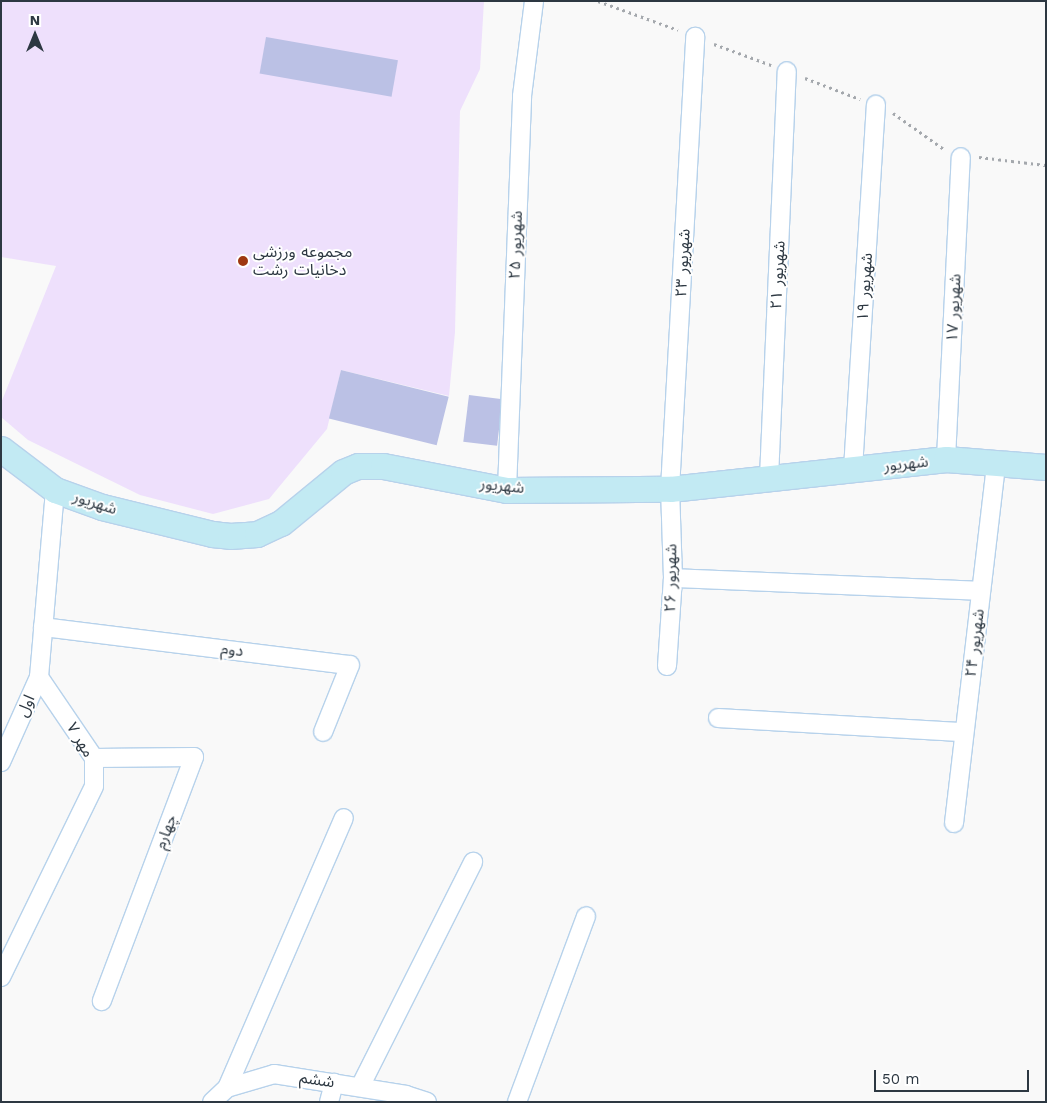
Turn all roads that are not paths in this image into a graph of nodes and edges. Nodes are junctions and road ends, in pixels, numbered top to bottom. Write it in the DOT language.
graph roads {
  1 [pos="534,1"];
  2 [pos="695,37"];
  3 [pos="787,71"];
  4 [pos="876,105"];
  5 [pos="960,157"];
  6 [pos="1,449"];
  7 [pos="946,460"];
  8 [pos="996,463"];
  9 [pos="1046,467"];
  10 [pos="854,469"];
  11 [pos="769,478"];
  12 [pos="55,490"];
  13 [pos="507,490"];
  14 [pos="670,490"];
  15 [pos="673,578"];
  16 [pos="982,591"];
  17 [pos="43,626"];
  18 [pos="666,666"];
  19 [pos="39,677"];
  20 [pos="718,718"];
  21 [pos="323,732"];
  22 [pos="964,732"];
  23 [pos="94,758"];
  24 [pos="1,762"];
  25 [pos="344,818"];
  26 [pos="954,822"];
  27 [pos="473,862"];
  28 [pos="586,916"];
  29 [pos="1,977"];
  30 [pos="102,1001"];
  31 [pos="334,1083"];
  32 [pos="360,1087"];
  33 [pos="228,1088"];
  34 [pos="405,1098"];
  35 [pos="212,1102"];
  36 [pos="329,1102"];
  37 [pos="427,1102"];
  38 [pos="517,1102"];
  1 -- 13 [label="street, شهریور ۲۵"];
  2 -- 14 [label="street, شهریور ۲۳"];
  3 -- 11 [label="street, شهریور ۲۱"];
  4 -- 10 [label="street, شهریور ۱۹"];
  5 -- 7 [label="street, شهریور ۱۷"];
  6 -- 12 [label="street, شهریور"];
  7 -- 8 [label="street, شهریور"];
  7 -- 10 [label="street, شهریور"];
  8 -- 9 [label="street, شهریور"];
  8 -- 16 [label="street, شهریور ۲۴"];
  10 -- 11 [label="street, شهریور"];
  11 -- 14 [label="street, شهریور"];
  12 -- 13 [label="street, شهریور"];
  12 -- 17 [label="street"];
  13 -- 14 [label="street, شهریور"];
  14 -- 15 [label="street, شهریور ۲۶"];
  15 -- 16 [label="street"];
  15 -- 18 [label="street, شهریور ۲۶"];
  16 -- 22 [label="street, شهریور ۲۴"];
  17 -- 19 [label="street"];
  17 -- 21 [label="street, دوم"];
  19 -- 23 [label="street, مهر ۷"];
  19 -- 24 [label="street, اول"];
  20 -- 22 [label="street"];
  22 -- 26 [label="street, شهریور ۲۴"];
  23 -- 29 [label="street, مهر ۷"];
  23 -- 30 [label="street, چهارم"];
  25 -- 33 [label="street"];
  27 -- 32 [label="street"];
  28 -- 38 [label="street"];
  31 -- 32 [label="street, ششم"];
  31 -- 33 [label="street, ششم"];
  31 -- 36 [label="street"];
  32 -- 34 [label="street, ششم"];
  33 -- 35 [label="street, ششم"];
  34 -- 37 [label="street, ششم"];
}
